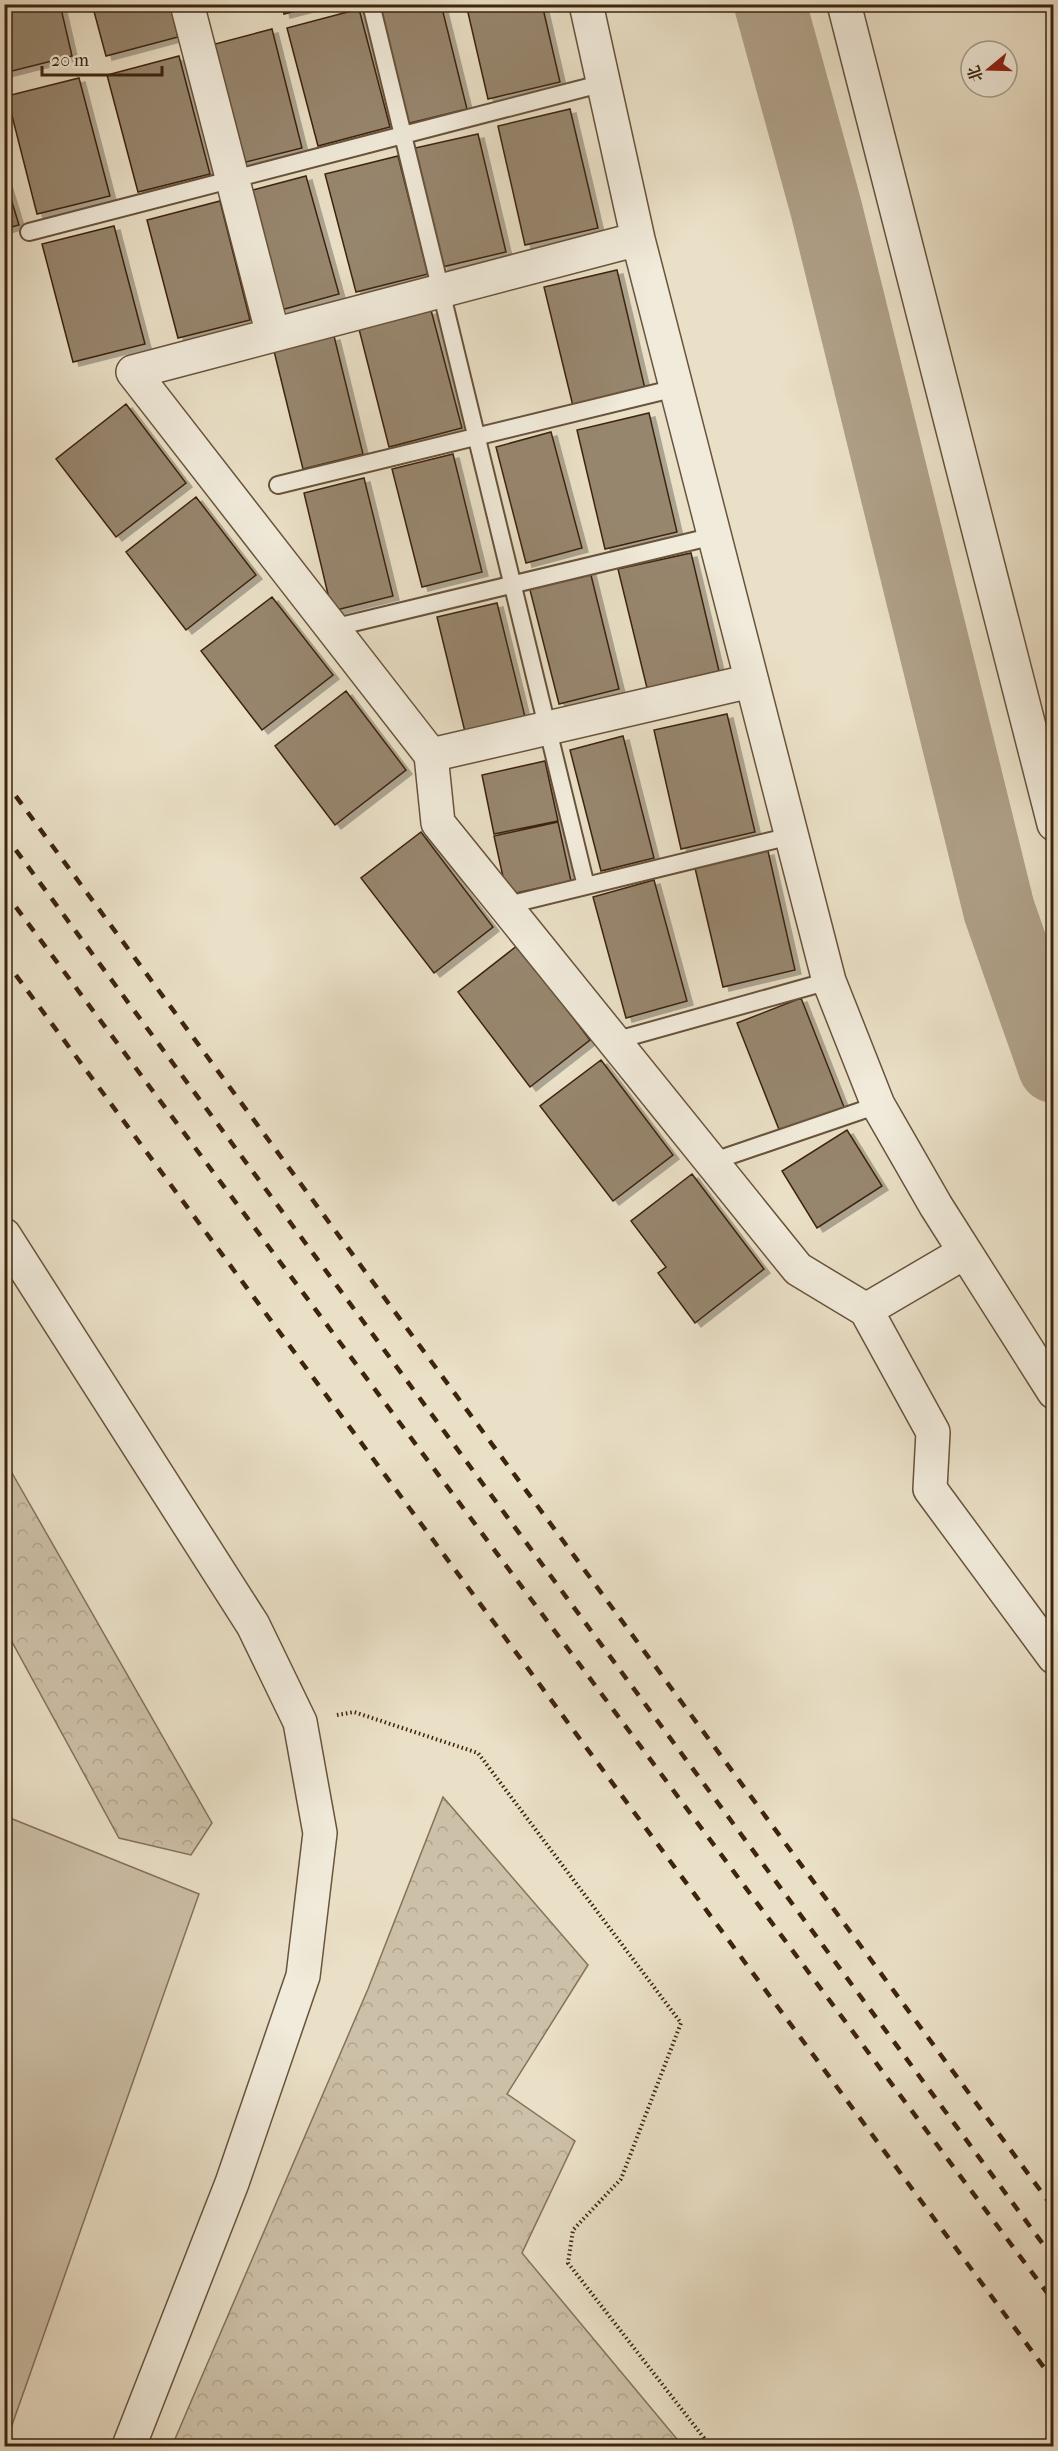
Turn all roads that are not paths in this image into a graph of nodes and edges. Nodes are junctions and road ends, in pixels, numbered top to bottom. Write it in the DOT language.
graph roads {
  1 [pos="187,4"];
  2 [pos="371,4"];
  3 [pos="586,4"];
  4 [pos="844,4"];
  5 [pos="604,83"];
  6 [pos="403,135"];
  7 [pos="232,179"];
  8 [pos="29,232"];
  9 [pos="638,239"];
  10 [pos="441,291"];
  11 [pos="273,335"];
  12 [pos="676,388"];
  13 [pos="477,436"];
  14 [pos="278,484"];
  15 [pos="714,536"];
  16 [pos="513,584"];
  17 [pos="332,628"];
  18 [pos="751,681"];
  19 [pos="548,729"];
  20 [pos="431,755"];
  21 [pos="1053,824"];
  22 [pos="791,836"];
  23 [pos="586,886"];
  24 [pos="504,906"];
  25 [pos="829,981"];
  26 [pos="614,1041"];
  27 [pos="878,1105"];
  28 [pos="711,1162"];
  29 [pos="4,1234"];
  30 [pos="965,1252"];
  31 [pos="866,1310"];
  32 [pos="1053,1392"];
  33 [pos="1053,1657"];
  34 [pos="129,2446"];
  1 -- 7 [label="street"];
  2 -- 6 [label="lane"];
  3 -- 5 [label="street"];
  4 -- 21 [label="street"];
  5 -- 6 [label="lane"];
  5 -- 9 [label="street"];
  6 -- 7 [label="lane"];
  6 -- 10 [label="lane"];
  7 -- 8 [label="lane"];
  7 -- 11 [label="street"];
  9 -- 10 [label="street"];
  9 -- 12 [label="street"];
  10 -- 11 [label="street"];
  10 -- 13 [label="lane"];
  11 -- 17 [label="street"];
  12 -- 13 [label="lane"];
  12 -- 15 [label="street"];
  13 -- 14 [label="lane"];
  13 -- 16 [label="lane"];
  15 -- 16 [label="lane"];
  15 -- 18 [label="street"];
  16 -- 17 [label="lane"];
  16 -- 19 [label="lane"];
  17 -- 20 [label="street"];
  18 -- 19 [label="street"];
  18 -- 22 [label="street"];
  19 -- 20 [label="street"];
  19 -- 23 [label="lane"];
  20 -- 24 [label="street"];
  22 -- 23 [label="lane"];
  22 -- 25 [label="street"];
  23 -- 24 [label="lane"];
  24 -- 26 [label="street"];
  25 -- 26 [label="lane"];
  25 -- 27 [label="street"];
  26 -- 28 [label="street"];
  27 -- 28 [label="lane"];
  27 -- 30 [label="street"];
  28 -- 31 [label="street"];
  29 -- 34 [label="street"];
  30 -- 31 [label="street"];
  30 -- 32 [label="street"];
  31 -- 33 [label="street"];
}
